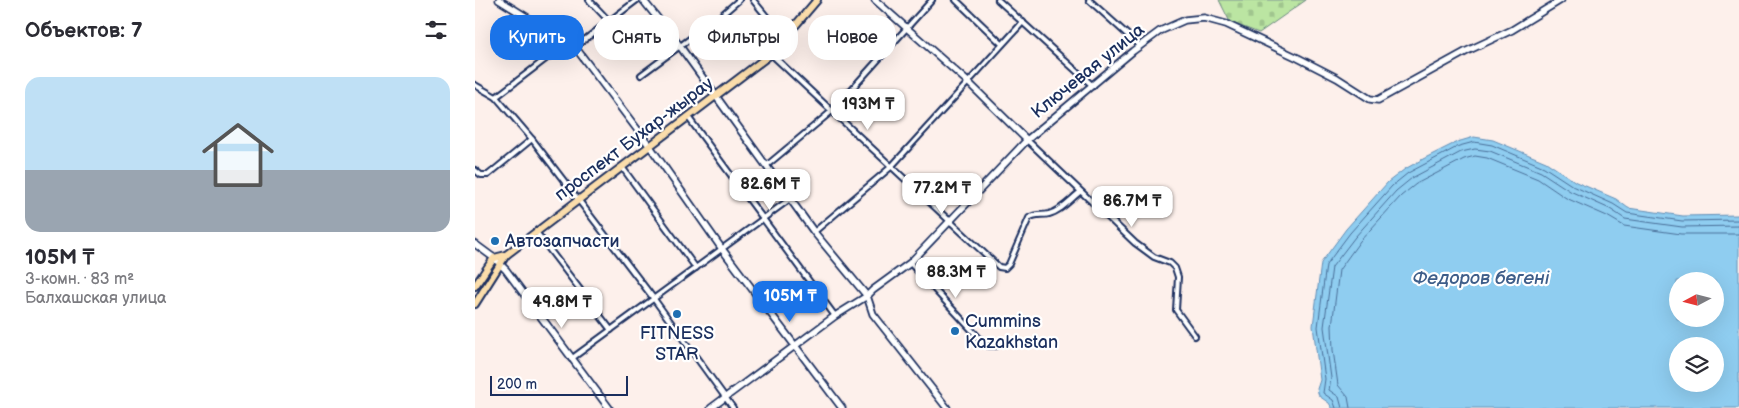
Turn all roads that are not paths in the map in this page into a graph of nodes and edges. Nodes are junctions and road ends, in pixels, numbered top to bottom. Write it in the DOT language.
graph roads {
  1 [pos="499,0"];
  2 [pos="589,0"];
  3 [pos="637,0"];
  4 [pos="739,0"];
  5 [pos="753,0"];
  6 [pos="817,0"];
  7 [pos="875,0"];
  8 [pos="931,0"];
  9 [pos="956,0"];
  10 [pos="999,0"];
  11 [pos="1089,0"];
  12 [pos="1561,0"];
  13 [pos="646,1"];
  14 [pos="524,15"];
  15 [pos="603,15"];
  16 [pos="617,15"];
  17 [pos="656,15"];
  18 [pos="765,15"];
  19 [pos="1023,22"];
  20 [pos="798,23"];
  21 [pos="906,28"];
  22 [pos="594,32"];
  23 [pos="584,40"];
  24 [pos="1002,44"];
  25 [pos="679,45"];
  26 [pos="1140,46"];
  27 [pos="584,59"];
  28 [pos="544,60"];
  29 [pos="660,60"];
  30 [pos="763,60"];
  31 [pos="777,60"];
  32 [pos="641,75"];
  33 [pos="969,83"];
  34 [pos="475,85"];
  35 [pos="1093,86"];
  36 [pos="716,95"];
  37 [pos="495,97"];
  38 [pos="832,111"];
  39 [pos="688,117"];
  40 [pos="532,139"];
  41 [pos="1027,140"];
  42 [pos="649,145"];
  43 [pos="621,166"];
  44 [pos="766,166"];
  45 [pos="891,167"];
  46 [pos="475,170"];
  47 [pos="1080,192"];
  48 [pos="578,199"];
  49 [pos="790,199"];
  50 [pos="763,218"];
  51 [pos="951,221"];
  52 [pos="535,231"];
  53 [pos="814,232"];
  54 [pos="475,244"];
  55 [pos="722,249"];
  56 [pos="506,255"];
  57 [pos="494,258"];
  58 [pos="499,263"];
  59 [pos="909,263"];
  60 [pos="696,268"];
  61 [pos="475,286"];
  62 [pos="867,296"];
  63 [pos="654,299"];
  64 [pos="475,304"];
  65 [pos="835,316"];
  66 [pos="611,330"];
  67 [pos="1195,336"];
  68 [pos="795,346"];
  69 [pos="996,346"];
  70 [pos="571,359"];
  71 [pos="725,397"];
  72 [pos="609,408"];
  73 [pos="711,408"];
  74 [pos="733,408"];
  75 [pos="842,408"];
  76 [pos="947,408"];
  1 -- 14 [label="street"];
  2 -- 15 [label="street"];
  3 -- 16 [label="street"];
  4 -- 25 [label="street"];
  5 -- 18 [label="street"];
  6 -- 20 [label="main road, проспект Бухар-жырау"];
  7 -- 21 [label="street"];
  8 -- 21 [label="street"];
  9 -- 24 [label="street"];
  10 -- 19 [label="street"];
  11 -- 26 [label="street"];
  12 -- 26 [label="street, Ключевая улица"];
  13 -- 17 [label="street"];
  19 -- 24 [label="street"];
  19 -- 35 [label="street"];
  21 -- 33 [label="street"];
  21 -- 38 [label="street"];
  22 -- 23 [label="street"];
  24 -- 33 [label="street"];
  25 -- 36 [label="street"];
  26 -- 35 [label="street, Ключевая улица"];
  27 -- 42 [label="street"];
  28 -- 37 [label="street"];
  29 -- 32 [label="street"];
  30 -- 36 [label="main road, проспект Бухар-жырау"];
  31 -- 38 [label="street"];
  33 -- 41 [label="street"];
  33 -- 45 [label="street"];
  34 -- 37 [label="street"];
  35 -- 41 [label="street, Ключевая улица"];
  36 -- 39 [label="main road, проспект Бухар-жырау"];
  36 -- 44 [label="street"];
  37 -- 40 [label="street"];
  38 -- 44 [label="street"];
  38 -- 45 [label="street"];
  39 -- 42 [label="main road, проспект Бухар-жырау"];
  39 -- 50 [label="street"];
  40 -- 46 [label="street"];
  40 -- 48 [label="street"];
  41 -- 47 [label="street"];
  41 -- 51 [label="street, Ключевая улица"];
  42 -- 43 [label="main road, проспект Бухар-жырау"];
  42 -- 55 [label="street"];
  43 -- 48 [label="main road, проспект Бухар-жырау"];
  43 -- 60 [label="street"];
  44 -- 49 [label="street"];
  45 -- 51 [label="street"];
  45 -- 53 [label="street"];
  47 -- 51 [label="street"];
  47 -- 67 [label="street"];
  48 -- 52 [label="main road, проспект Бухар-жырау"];
  48 -- 63 [label="street"];
  49 -- 50 [label="street"];
  49 -- 53 [label="street"];
  50 -- 55 [label="street"];
  50 -- 65 [label="street"];
  51 -- 59 [label="street, Ключевая улица"];
  52 -- 56 [label="main road, проспект Бухар-жырау"];
  52 -- 66 [label="street"];
  53 -- 62 [label="street"];
  54 -- 57 [label="street"];
  55 -- 60 [label="street"];
  55 -- 68 [label="street"];
  56 -- 57 [label="main road, проспект Бухар-жырау"];
  56 -- 58 [label="main road, проспект Бухар-жырау"];
  57 -- 58 [label="street"];
  57 -- 61 [label="main road"];
  58 -- 64 [label="main road, проспект Бухар-жырау"];
  58 -- 70 [label="street"];
  59 -- 62 [label="street, Ключевая улица"];
  59 -- 69 [label="street"];
  60 -- 63 [label="street"];
  62 -- 65 [label="street, Ключевая улица"];
  62 -- 76 [label="street"];
  63 -- 66 [label="street"];
  63 -- 71 [label="street"];
  65 -- 68 [label="street, Ключевая улица"];
  66 -- 70 [label="street"];
  68 -- 71 [label="street, Ключевая улица"];
  68 -- 75 [label="street"];
  70 -- 72 [label="street"];
  71 -- 73 [label="street, Ключевая улица"];
  71 -- 74 [label="street"];
}
